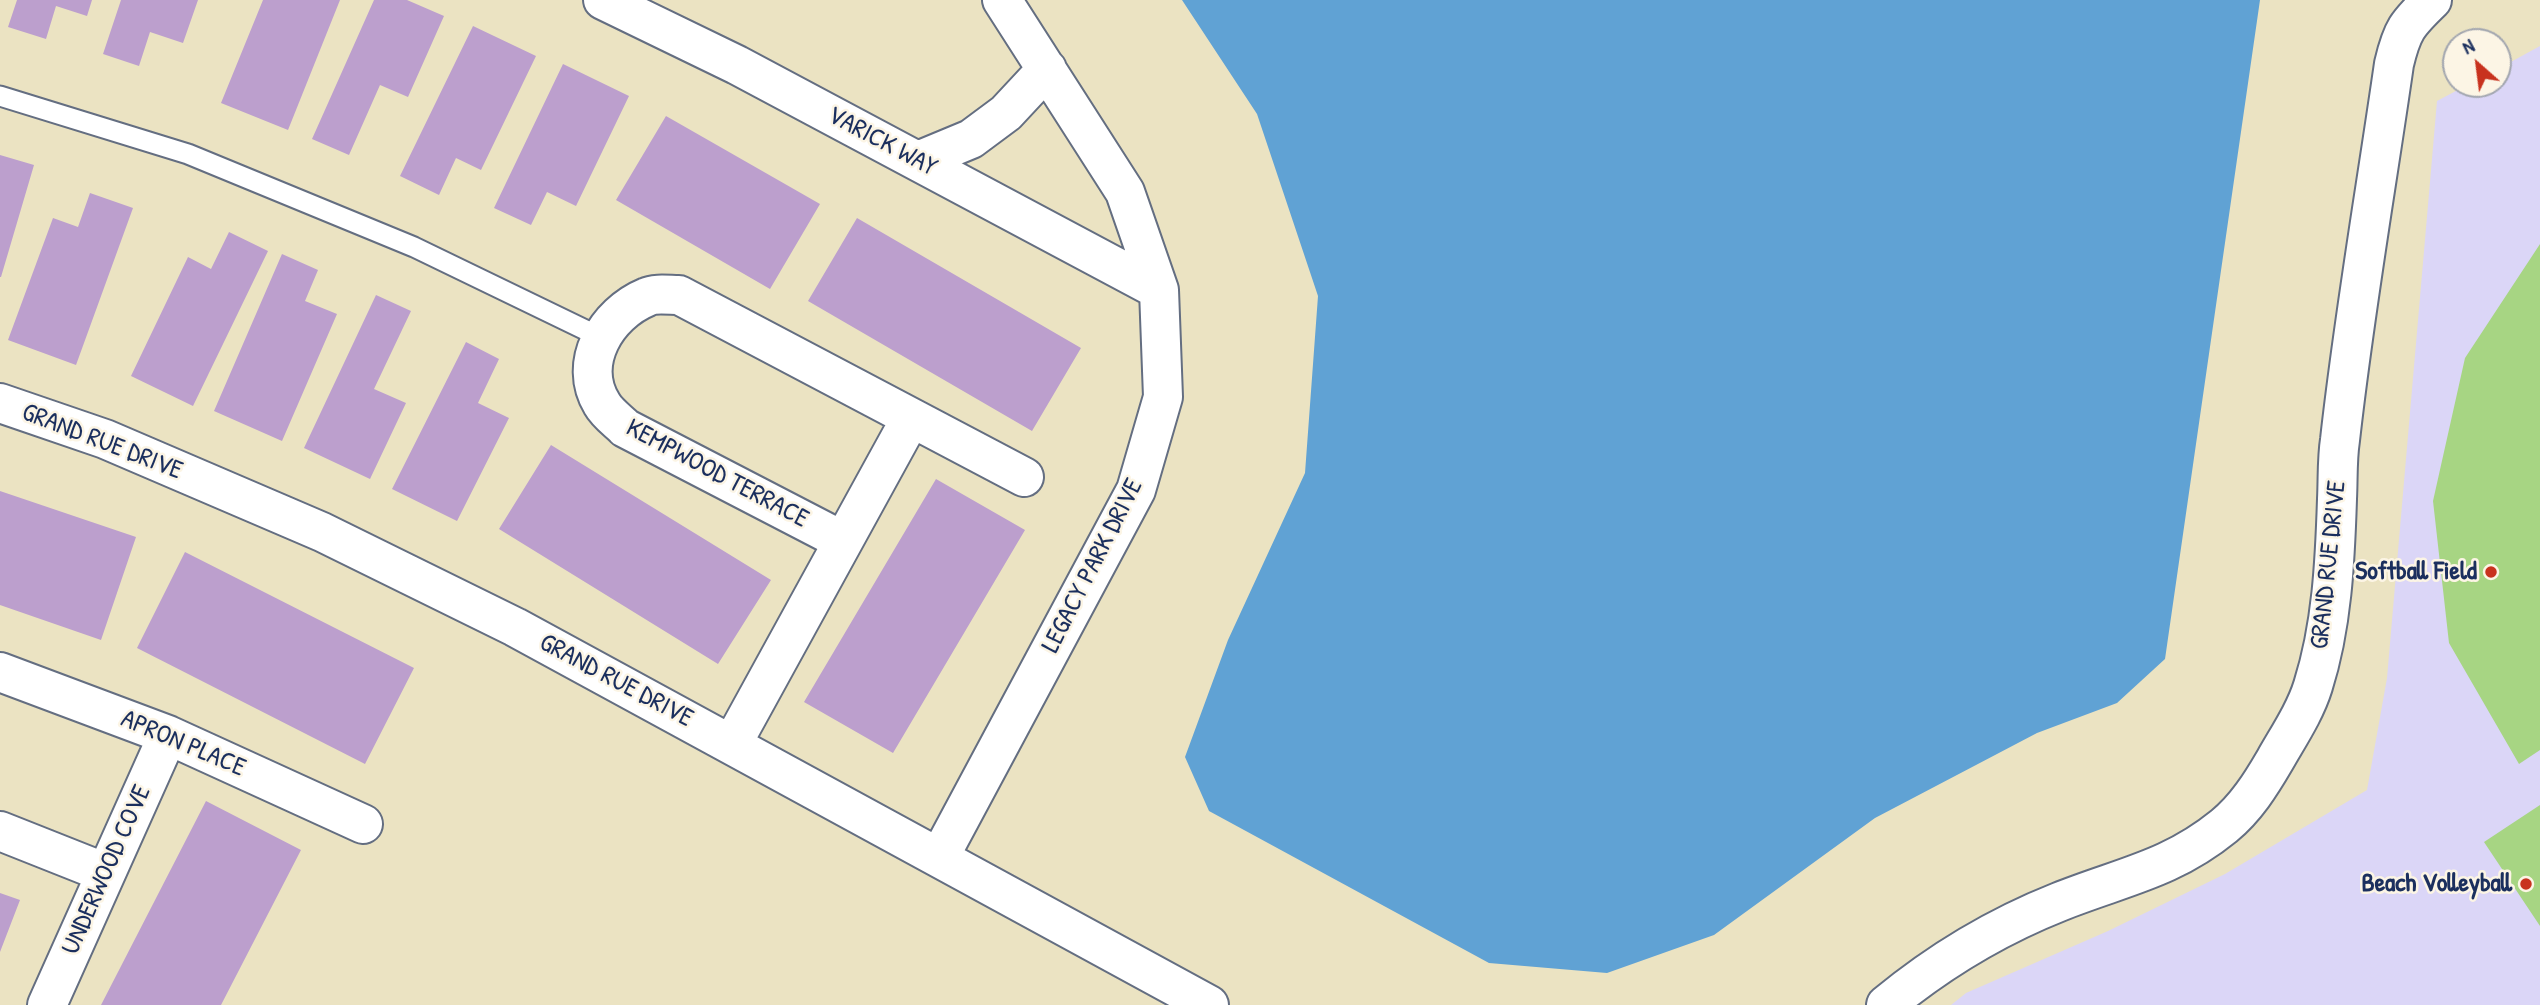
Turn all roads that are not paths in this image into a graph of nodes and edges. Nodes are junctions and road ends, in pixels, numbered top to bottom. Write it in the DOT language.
graph roads {
  1 [pos="603,0"];
  2 [pos="1002,0"];
  3 [pos="2389,0"];
  4 [pos="2432,0"];
  5 [pos="2394,64"];
  6 [pos="1047,69"];
  7 [pos="0,96"];
  8 [pos="918,162"];
  9 [pos="1159,290"];
  10 [pos="600,337"];
  11 [pos="0,403"];
  12 [pos="911,418"];
  13 [pos="1024,477"];
  14 [pos="843,541"];
  15 [pos="0,672"];
  16 [pos="167,735"];
  17 [pos="732,744"];
  18 [pos="363,824"];
  19 [pos="0,831"];
  20 [pos="940,856"];
  21 [pos="106,873"];
  22 [pos="47,1005"];
  23 [pos="1209,1005"];
  24 [pos="1886,1005"];
  1 -- 8 [label="street, VARICK WAY"];
  2 -- 6 [label="street, LEGACY PARK DRIVE"];
  3 -- 5 [label="street, GRAND RUE DRIVE"];
  4 -- 5 [label="street, GRAND RUE DRIVE"];
  5 -- 24 [label="street, GRAND RUE DRIVE"];
  6 -- 8 [label="street"];
  6 -- 9 [label="street, LEGACY PARK DRIVE"];
  7 -- 10 [label="lane"];
  8 -- 9 [label="street, VARICK WAY"];
  9 -- 20 [label="street, LEGACY PARK DRIVE"];
  10 -- 12 [label="street, KEMPWOOD TERRACE"];
  10 -- 14 [label="street, KEMPWOOD TERRACE"];
  11 -- 17 [label="street, GRAND RUE DRIVE"];
  12 -- 13 [label="street, KEMPWOOD TERRACE"];
  12 -- 14 [label="street"];
  14 -- 17 [label="street"];
  15 -- 16 [label="street, APRON PLACE"];
  16 -- 18 [label="street, APRON PLACE"];
  16 -- 21 [label="street, UNDERWOOD COVE"];
  17 -- 20 [label="street, GRAND RUE DRIVE"];
  19 -- 21 [label="street"];
  20 -- 23 [label="street, GRAND RUE DRIVE"];
  21 -- 22 [label="street, UNDERWOOD COVE"];
}
